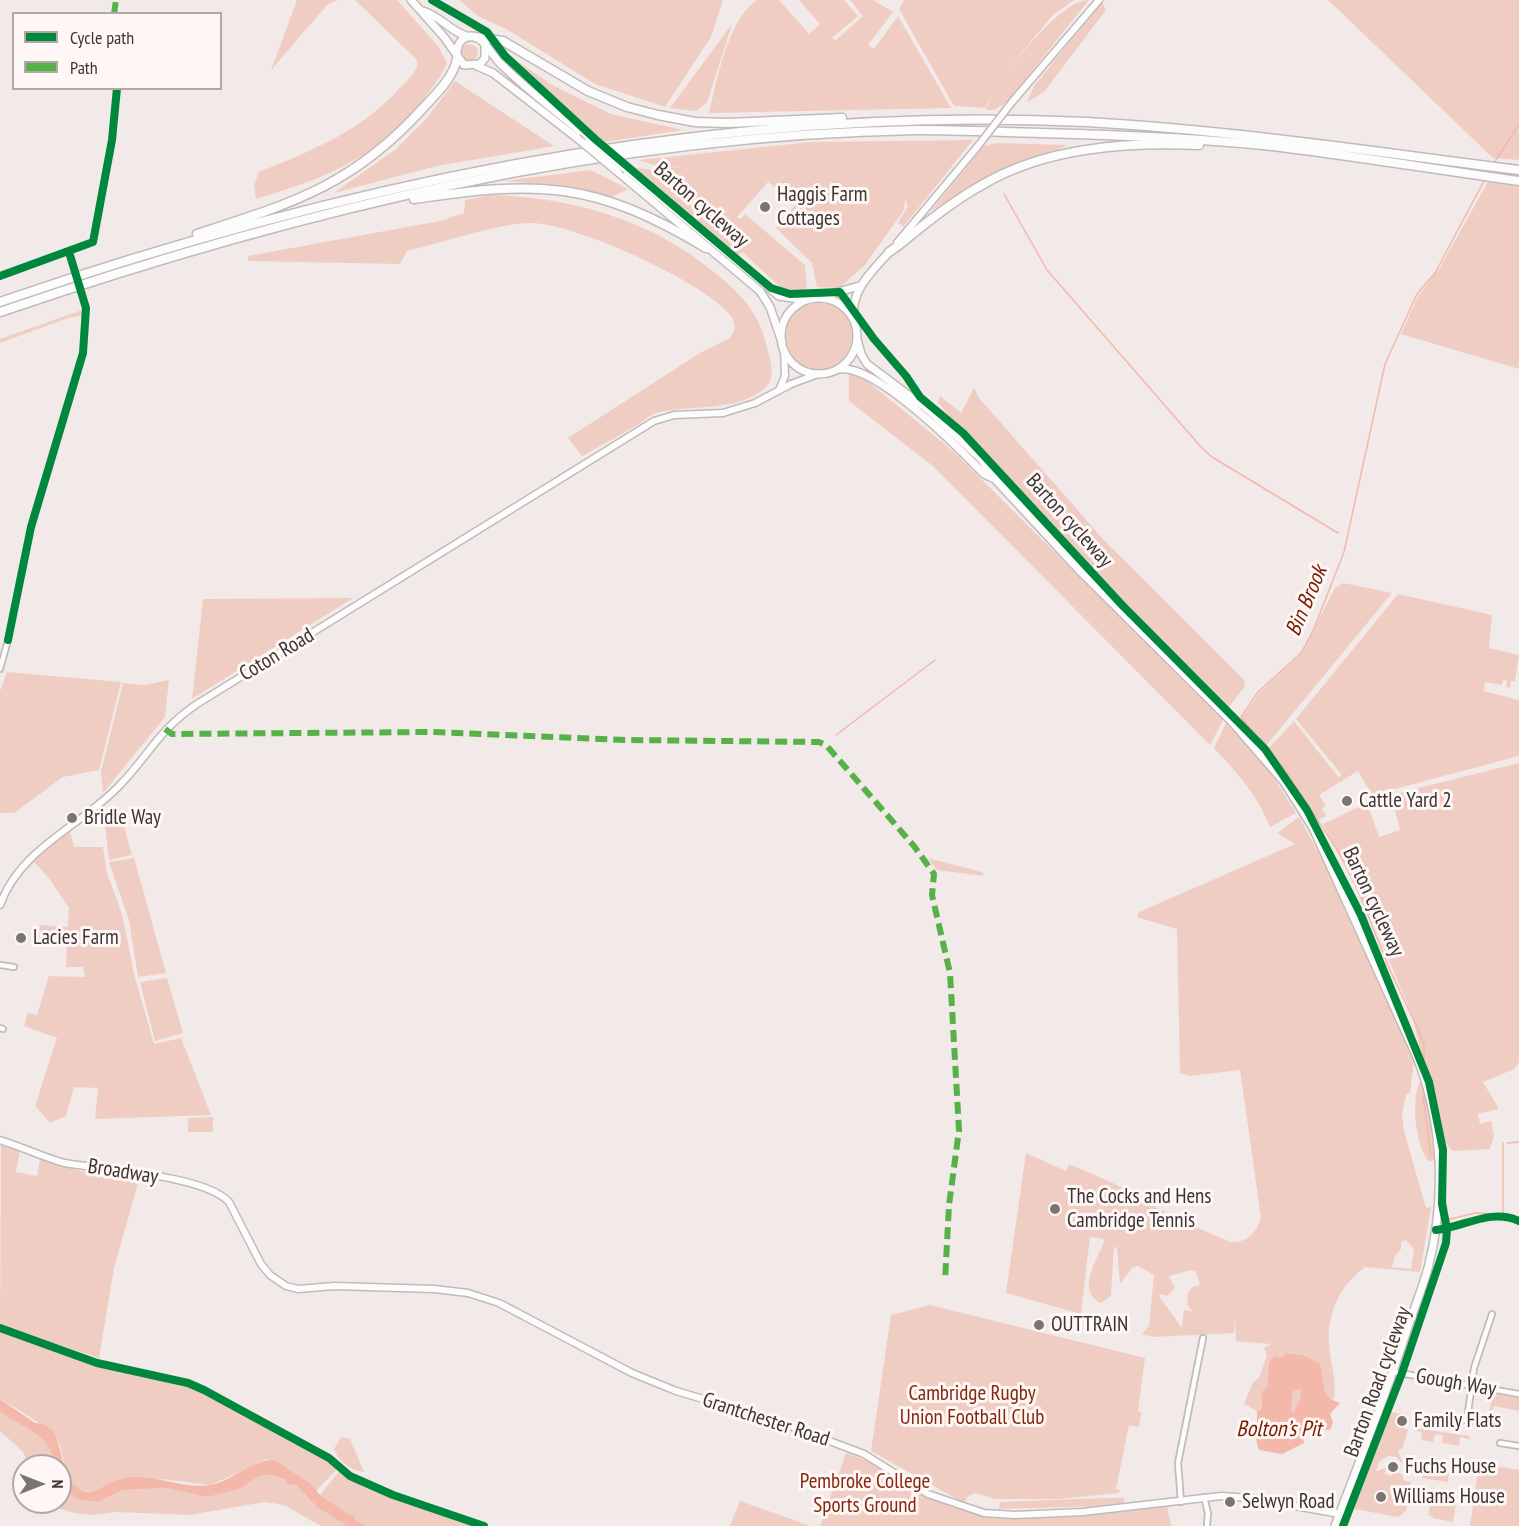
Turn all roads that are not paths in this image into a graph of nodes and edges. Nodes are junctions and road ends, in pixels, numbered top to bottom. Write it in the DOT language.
graph roads {
  1 [pos="411,0"];
  2 [pos="1098,0"];
  3 [pos="423,11"];
  4 [pos="472,37"];
  5 [pos="485,46"];
  6 [pos="457,57"];
  7 [pos="477,66"];
  8 [pos="875,121"];
  9 [pos="1278,147"];
  10 [pos="1519,170"];
  11 [pos="1519,181"];
  12 [pos="348,208"];
  13 [pos="706,248"];
  14 [pos="889,252"];
  15 [pos="129,261"];
  16 [pos="859,286"];
  17 [pos="820,298"];
  18 [pos="807,300"];
  19 [pos="0,302"];
  20 [pos="0,312"];
  21 [pos="854,322"];
  22 [pos="857,339"];
  23 [pos="782,342"];
  24 [pos="784,350"];
  25 [pos="837,370"];
  26 [pos="818,374"];
  27 [pos="778,390"];
  28 [pos="995,479"];
  29 [pos="8,640"];
  30 [pos="0,669"];
  31 [pos="0,901"];
  32 [pos="0,965"];
  33 [pos="14,967"];
  34 [pos="0,1140"];
  35 [pos="236,1215"];
  36 [pos="1492,1314"];
  37 [pos="1203,1338"];
  38 [pos="1394,1372"];
  39 [pos="1471,1386"];
  40 [pos="1519,1394"];
  41 [pos="1466,1420"];
  42 [pos="1504,1445"];
  43 [pos="1519,1446"];
  44 [pos="1204,1497"];
  45 [pos="1181,1502"];
  46 [pos="1343,1512"];
  47 [pos="1207,1526"];
  48 [pos="1335,1526"];
  1 -- 3 [label="main road"];
  2 -- 14 [label="street, bridge"];
  3 -- 4 [label="main road"];
  3 -- 6 [label="main road"];
  4 -- 5 [label="main road"];
  4 -- 6 [label="main road"];
  4 -- 8 [label="highway"];
  5 -- 7 [label="main road"];
  5 -- 18 [label="main road, bridge"];
  6 -- 7 [label="main road"];
  6 -- 15 [label="highway"];
  7 -- 13 [label="main road, bridge"];
  8 -- 10 [label="highway"];
  8 -- 15 [label="highway"];
  9 -- 11 [label="highway"];
  9 -- 12 [label="highway"];
  9 -- 14 [label="highway"];
  12 -- 13 [label="highway"];
  12 -- 20 [label="highway"];
  13 -- 23 [label="main road"];
  14 -- 16 [label="main road"];
  15 -- 19 [label="highway"];
  16 -- 17 [label="main road"];
  16 -- 21 [label="main road"];
  17 -- 18 [label="main road"];
  17 -- 21 [label="main road"];
  18 -- 23 [label="main road"];
  21 -- 22 [label="main road"];
  22 -- 25 [label="main road"];
  22 -- 28 [label="main road"];
  23 -- 24 [label="main road"];
  24 -- 26 [label="main road"];
  24 -- 27 [label="street"];
  25 -- 26 [label="main road"];
  25 -- 28 [label="main road"];
  26 -- 27 [label="street, Coton Road"];
  27 -- 31 [label="street, Coton Road"];
  28 -- 38 [label="main road"];
  29 -- 30 [label="street"];
  32 -- 33 [label="street"];
  34 -- 35 [label="street, Broadway"];
  35 -- 45 [label="street, Grantchester Road"];
  36 -- 39 [label="street"];
  37 -- 45 [label="street"];
  38 -- 39 [label="street, Gough Way"];
  38 -- 46 [label="main road"];
  39 -- 40 [label="street, Gough Way"];
  39 -- 41 [label="street"];
  42 -- 43 [label="street"];
  44 -- 45 [label="street, Grantchester Road"];
  44 -- 46 [label="street, Grantchester Road"];
  44 -- 47 [label="street"];
  46 -- 48 [label="main road"];
}
